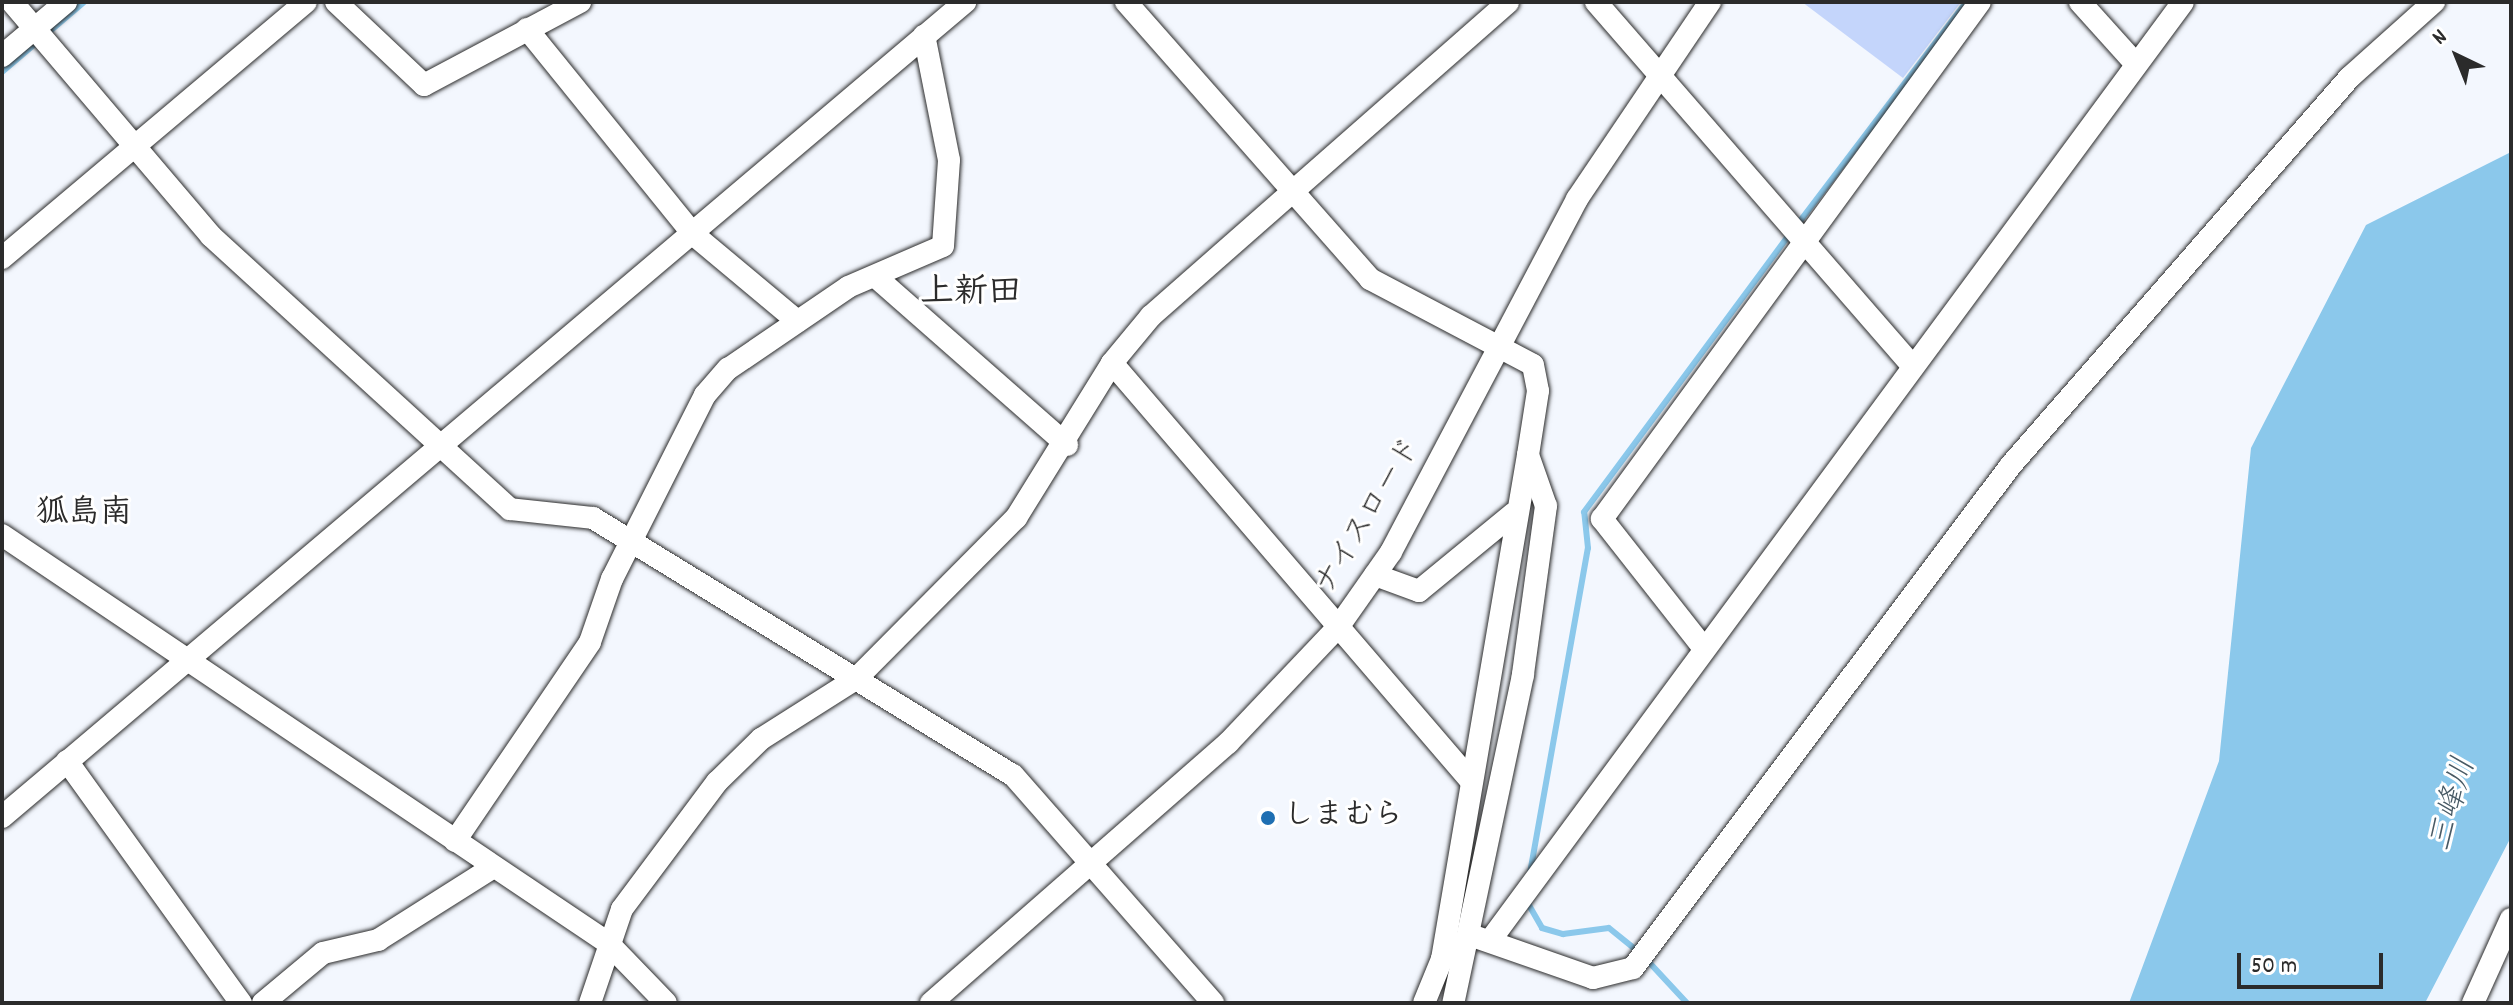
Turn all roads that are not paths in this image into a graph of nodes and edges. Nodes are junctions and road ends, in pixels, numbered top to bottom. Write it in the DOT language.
graph roads {
  1 [pos="12,2"];
  2 [pos="66,2"];
  3 [pos="306,2"];
  4 [pos="336,2"];
  5 [pos="580,2"];
  6 [pos="965,2"];
  7 [pos="1126,2"];
  8 [pos="1508,2"];
  9 [pos="1596,2"];
  10 [pos="1710,2"];
  11 [pos="1980,2"];
  12 [pos="2080,2"];
  13 [pos="2183,2"];
  14 [pos="2434,2"];
  15 [pos="527,29"];
  16 [pos="39,35"];
  17 [pos="924,35"];
  18 [pos="2,56"];
  19 [pos="2135,63"];
  20 [pos="1659,70"];
  21 [pos="135,147"];
  22 [pos="1290,193"];
  23 [pos="693,234"];
  24 [pos="1806,243"];
  25 [pos="2,258"];
  26 [pos="877,278"];
  27 [pos="797,321"];
  28 [pos="1501,344"];
  29 [pos="1112,363"];
  30 [pos="1912,365"];
  31 [pos="1067,445"];
  32 [pos="441,446"];
  33 [pos="1528,455"];
  34 [pos="1514,513"];
  35 [pos="2,535"];
  36 [pos="630,543"];
  37 [pos="1375,575"];
  38 [pos="1339,626"];
  39 [pos="1702,646"];
  40 [pos="193,658"];
  41 [pos="857,678"];
  42 [pos="67,761"];
  43 [pos="1471,781"];
  44 [pos="2,817"];
  45 [pos="455,841"];
  46 [pos="1092,859"];
  47 [pos="492,868"];
  48 [pos="2511,919"];
  49 [pos="1483,937"];
  50 [pos="608,943"];
  51 [pos="1442,959"];
  52 [pos="241,1003"];
  53 [pos="263,1003"];
  54 [pos="590,1003"];
  55 [pos="666,1003"];
  56 [pos="931,1003"];
  57 [pos="1213,1003"];
  58 [pos="1424,1003"];
  59 [pos="1453,1003"];
  60 [pos="2473,1003"];
  1 -- 16 [label="street"];
  2 -- 16 [label="street"];
  3 -- 21 [label="street"];
  4 -- 15 [label="street"];
  5 -- 15 [label="street"];
  6 -- 17 [label="street"];
  7 -- 22 [label="street"];
  8 -- 22 [label="street"];
  9 -- 20 [label="street"];
  10 -- 20 [label="street, ナイスロード"];
  11 -- 24 [label="street"];
  12 -- 19 [label="street"];
  13 -- 19 [label="street"];
  14 -- 49 [label="street"];
  15 -- 23 [label="street"];
  16 -- 18 [label="street"];
  16 -- 21 [label="street"];
  17 -- 23 [label="street"];
  17 -- 26 [label="street"];
  19 -- 30 [label="street"];
  20 -- 24 [label="street"];
  20 -- 28 [label="street, ナイスロード"];
  21 -- 25 [label="street"];
  21 -- 32 [label="street"];
  22 -- 28 [label="street"];
  22 -- 29 [label="street"];
  23 -- 27 [label="street"];
  23 -- 32 [label="street"];
  24 -- 30 [label="street"];
  24 -- 39 [label="street"];
  26 -- 27 [label="street"];
  26 -- 31 [label="street"];
  27 -- 36 [label="street"];
  28 -- 33 [label="street"];
  28 -- 37 [label="street, ナイスロード"];
  29 -- 31 [label="street"];
  29 -- 38 [label="street"];
  30 -- 39 [label="street"];
  31 -- 41 [label="street"];
  32 -- 36 [label="street"];
  32 -- 40 [label="street"];
  33 -- 34 [label="street"];
  33 -- 49 [label="street"];
  34 -- 37 [label="street"];
  34 -- 43 [label="street"];
  35 -- 40 [label="street"];
  36 -- 41 [label="street"];
  36 -- 45 [label="street"];
  37 -- 38 [label="street, ナイスロード"];
  38 -- 43 [label="street"];
  38 -- 46 [label="street, ナイスロード"];
  39 -- 49 [label="street"];
  40 -- 42 [label="street"];
  40 -- 45 [label="street"];
  41 -- 46 [label="street"];
  41 -- 50 [label="street"];
  42 -- 44 [label="street"];
  42 -- 52 [label="street"];
  43 -- 51 [label="street"];
  45 -- 47 [label="street"];
  46 -- 56 [label="street, ナイスロード"];
  46 -- 57 [label="street"];
  47 -- 50 [label="street"];
  47 -- 53 [label="street"];
  48 -- 60 [label="street"];
  49 -- 51 [label="street"];
  49 -- 59 [label="street"];
  50 -- 54 [label="street"];
  50 -- 55 [label="street"];
  51 -- 58 [label="street"];
}
